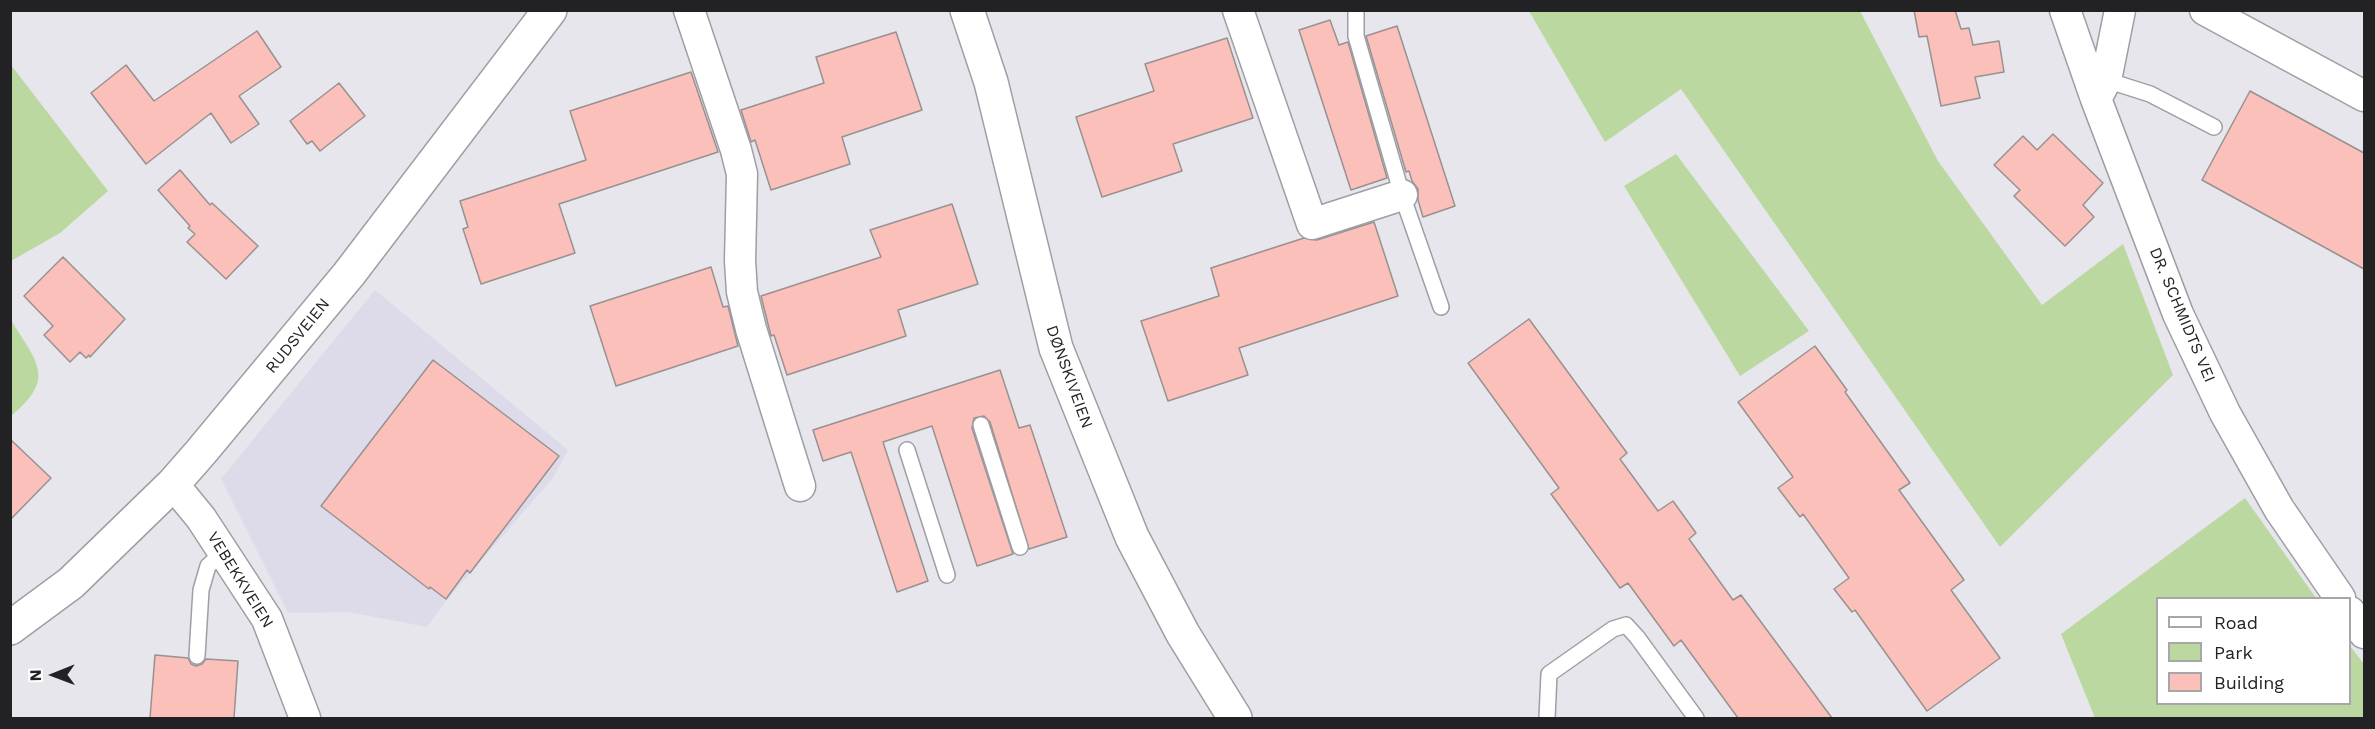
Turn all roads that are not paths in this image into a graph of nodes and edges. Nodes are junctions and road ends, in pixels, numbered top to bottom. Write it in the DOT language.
graph roads {
  1 [pos="550,10"];
  2 [pos="689,10"];
  3 [pos="968,10"];
  4 [pos="1238,10"];
  5 [pos="1356,10"];
  6 [pos="2065,10"];
  7 [pos="2120,10"];
  8 [pos="2205,10"];
  9 [pos="2101,89"];
  10 [pos="2364,96"];
  11 [pos="2214,127"];
  12 [pos="1402,195"];
  13 [pos="1441,307"];
  14 [pos="981,425"];
  15 [pos="907,450"];
  16 [pos="173,484"];
  17 [pos="800,486"];
  18 [pos="1020,547"];
  19 [pos="223,552"];
  20 [pos="947,575"];
  21 [pos="2339,597"];
  22 [pos="2351,615"];
  23 [pos="10,628"];
  24 [pos="2364,633"];
  25 [pos="197,656"];
  26 [pos="305,718"];
  27 [pos="1235,718"];
  28 [pos="1547,718"];
  29 [pos="1696,718"];
  1 -- 16 [label="street, RUDSVEIEN"];
  2 -- 17 [label="street"];
  3 -- 27 [label="street, DØNSKIVEIEN"];
  4 -- 12 [label="street"];
  5 -- 12 [label="lane"];
  6 -- 9 [label="street, DR. SCHMIDTS VEI"];
  7 -- 9 [label="street"];
  8 -- 10 [label="street"];
  9 -- 11 [label="lane"];
  9 -- 21 [label="street, DR. SCHMIDTS VEI"];
  12 -- 13 [label="lane"];
  14 -- 18 [label="lane"];
  15 -- 20 [label="lane"];
  16 -- 19 [label="street, VEBEKKVEIEN"];
  16 -- 23 [label="street, RUDSVEIEN"];
  19 -- 25 [label="lane"];
  19 -- 26 [label="street, VEBEKKVEIEN"];
  22 -- 24 [label="street"];
  28 -- 29 [label="lane"];
}
